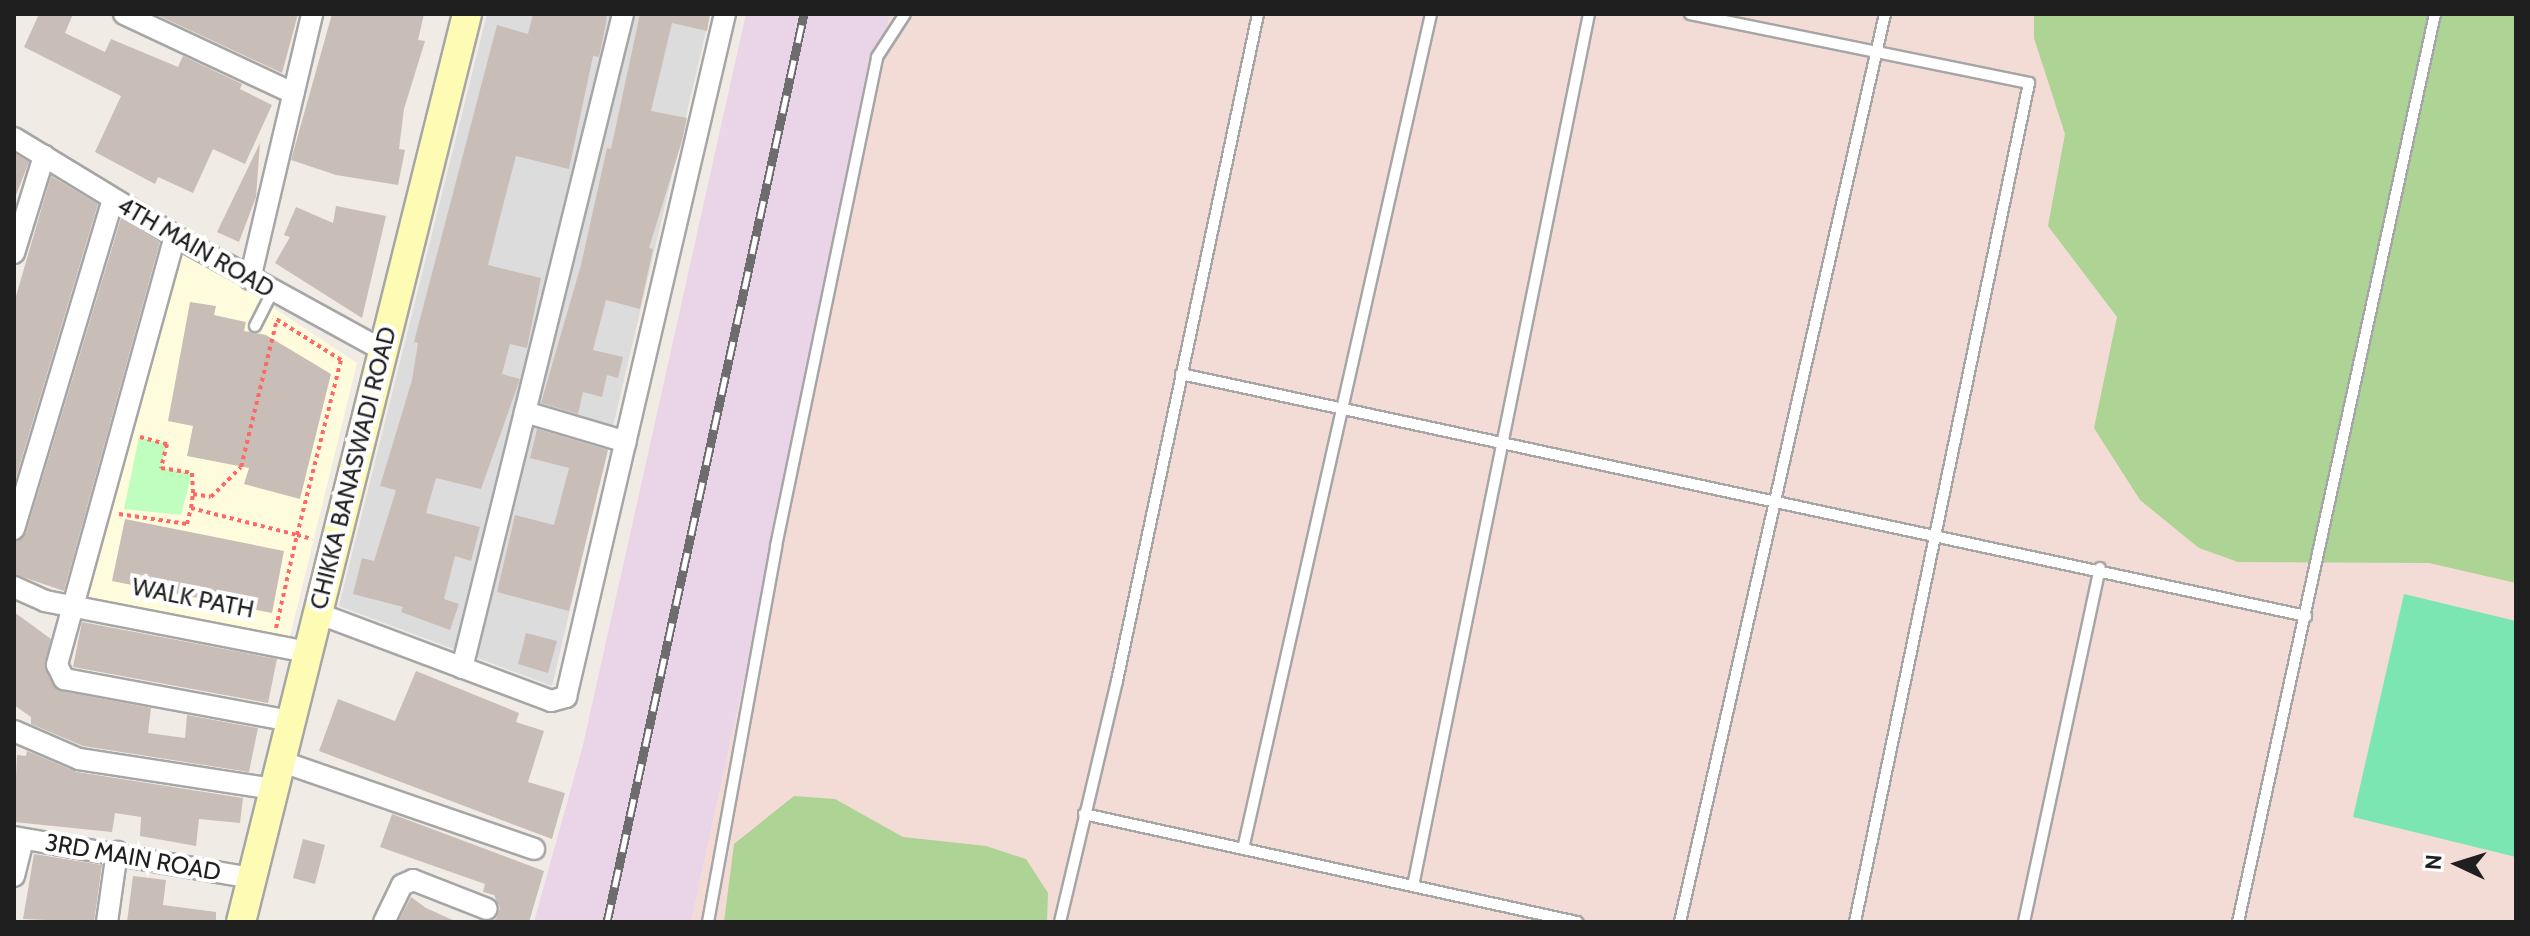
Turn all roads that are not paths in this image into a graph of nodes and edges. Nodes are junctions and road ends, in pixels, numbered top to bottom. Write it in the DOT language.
graph roads {
  1 [pos="124,14"];
  2 [pos="312,14"];
  3 [pos="467,14"];
  4 [pos="623,14"];
  5 [pos="725,14"];
  6 [pos="905,14"];
  7 [pos="1258,14"];
  8 [pos="1431,14"];
  9 [pos="1589,14"];
  10 [pos="1690,14"];
  11 [pos="1885,14"];
  12 [pos="2435,14"];
  13 [pos="1876,52"];
  14 [pos="293,93"];
  15 [pos="14,138"];
  16 [pos="44,156"];
  17 [pos="113,200"];
  18 [pos="17,228"];
  19 [pos="175,236"];
  20 [pos="14,253"];
  21 [pos="250,279"];
  22 [pos="273,291"];
  23 [pos="255,326"];
  24 [pos="382,350"];
  25 [pos="1181,374"];
  26 [pos="1340,409"];
  27 [pos="525,412"];
  28 [pos="626,442"];
  29 [pos="1505,445"];
  30 [pos="1776,499"];
  31 [pos="14,529"];
  32 [pos="1938,533"];
  33 [pos="2100,568"];
  34 [pos="14,587"];
  35 [pos="71,605"];
  36 [pos="317,613"];
  37 [pos="2306,616"];
  38 [pos="307,652"];
  39 [pos="462,668"];
  40 [pos="290,721"];
  41 [pos="14,731"];
  42 [pos="280,761"];
  43 [pos="273,789"];
  44 [pos="1084,814"];
  45 [pos="18,838"];
  46 [pos="534,849"];
  47 [pos="1243,849"];
  48 [pos="117,852"];
  49 [pos="14,876"];
  50 [pos="251,878"];
  51 [pos="1413,886"];
  52 [pos="487,909"];
  53 [pos="1556,920"];
  54 [pos="107,922"];
  55 [pos="242,922"];
  56 [pos="384,922"];
  57 [pos="708,922"];
  58 [pos="1060,922"];
  59 [pos="1577,922"];
  60 [pos="1680,922"];
  61 [pos="1855,922"];
  62 [pos="2024,922"];
  63 [pos="2238,922"];
  1 -- 14 [label="street"];
  2 -- 14 [label="street"];
  3 -- 24 [label="main road, CHIKKA BANASWADI ROAD"];
  4 -- 27 [label="street"];
  5 -- 28 [label="street"];
  6 -- 57 [label="lane"];
  7 -- 25 [label="lane"];
  8 -- 26 [label="lane"];
  9 -- 29 [label="lane"];
  10 -- 13 [label="lane"];
  11 -- 13 [label="lane"];
  12 -- 37 [label="lane"];
  13 -- 30 [label="lane"];
  13 -- 32 [label="lane"];
  14 -- 21 [label="street"];
  15 -- 16 [label="street, 4TH MAIN ROAD"];
  16 -- 17 [label="street, 4TH MAIN ROAD"];
  16 -- 18 [label="street"];
  17 -- 19 [label="street, 4TH MAIN ROAD"];
  17 -- 31 [label="street"];
  18 -- 20 [label="street"];
  19 -- 21 [label="street, 4TH MAIN ROAD"];
  19 -- 35 [label="street"];
  21 -- 22 [label="street, 4TH MAIN ROAD"];
  22 -- 23 [label="lane"];
  22 -- 24 [label="street, 4TH MAIN ROAD"];
  24 -- 36 [label="main road, CHIKKA BANASWADI ROAD"];
  25 -- 26 [label="lane"];
  25 -- 44 [label="lane"];
  26 -- 29 [label="lane"];
  26 -- 47 [label="lane"];
  27 -- 28 [label="street"];
  27 -- 39 [label="street"];
  28 -- 39 [label="street"];
  29 -- 30 [label="lane"];
  29 -- 51 [label="lane"];
  30 -- 32 [label="lane"];
  30 -- 60 [label="lane"];
  32 -- 33 [label="lane"];
  32 -- 61 [label="lane"];
  33 -- 37 [label="lane"];
  33 -- 62 [label="lane"];
  34 -- 35 [label="street"];
  35 -- 38 [label="street"];
  35 -- 40 [label="street"];
  36 -- 38 [label="main road, CHIKKA BANASWADI ROAD"];
  36 -- 39 [label="street"];
  37 -- 63 [label="lane"];
  38 -- 40 [label="main road, CHIKKA BANASWADI ROAD"];
  40 -- 42 [label="main road, CHIKKA BANASWADI ROAD"];
  41 -- 43 [label="street"];
  42 -- 43 [label="main road, CHIKKA BANASWADI ROAD"];
  42 -- 46 [label="street"];
  43 -- 50 [label="main road, CHIKKA BANASWADI ROAD"];
  44 -- 47 [label="lane"];
  44 -- 58 [label="lane"];
  45 -- 48 [label="street, 3RD MAIN ROAD"];
  45 -- 49 [label="street"];
  47 -- 51 [label="lane"];
  48 -- 50 [label="street, 3RD MAIN ROAD"];
  48 -- 54 [label="street"];
  50 -- 55 [label="main road, CHIKKA BANASWADI ROAD"];
  51 -- 53 [label="lane"];
  52 -- 56 [label="street"];
  53 -- 59 [label="lane"];
}
